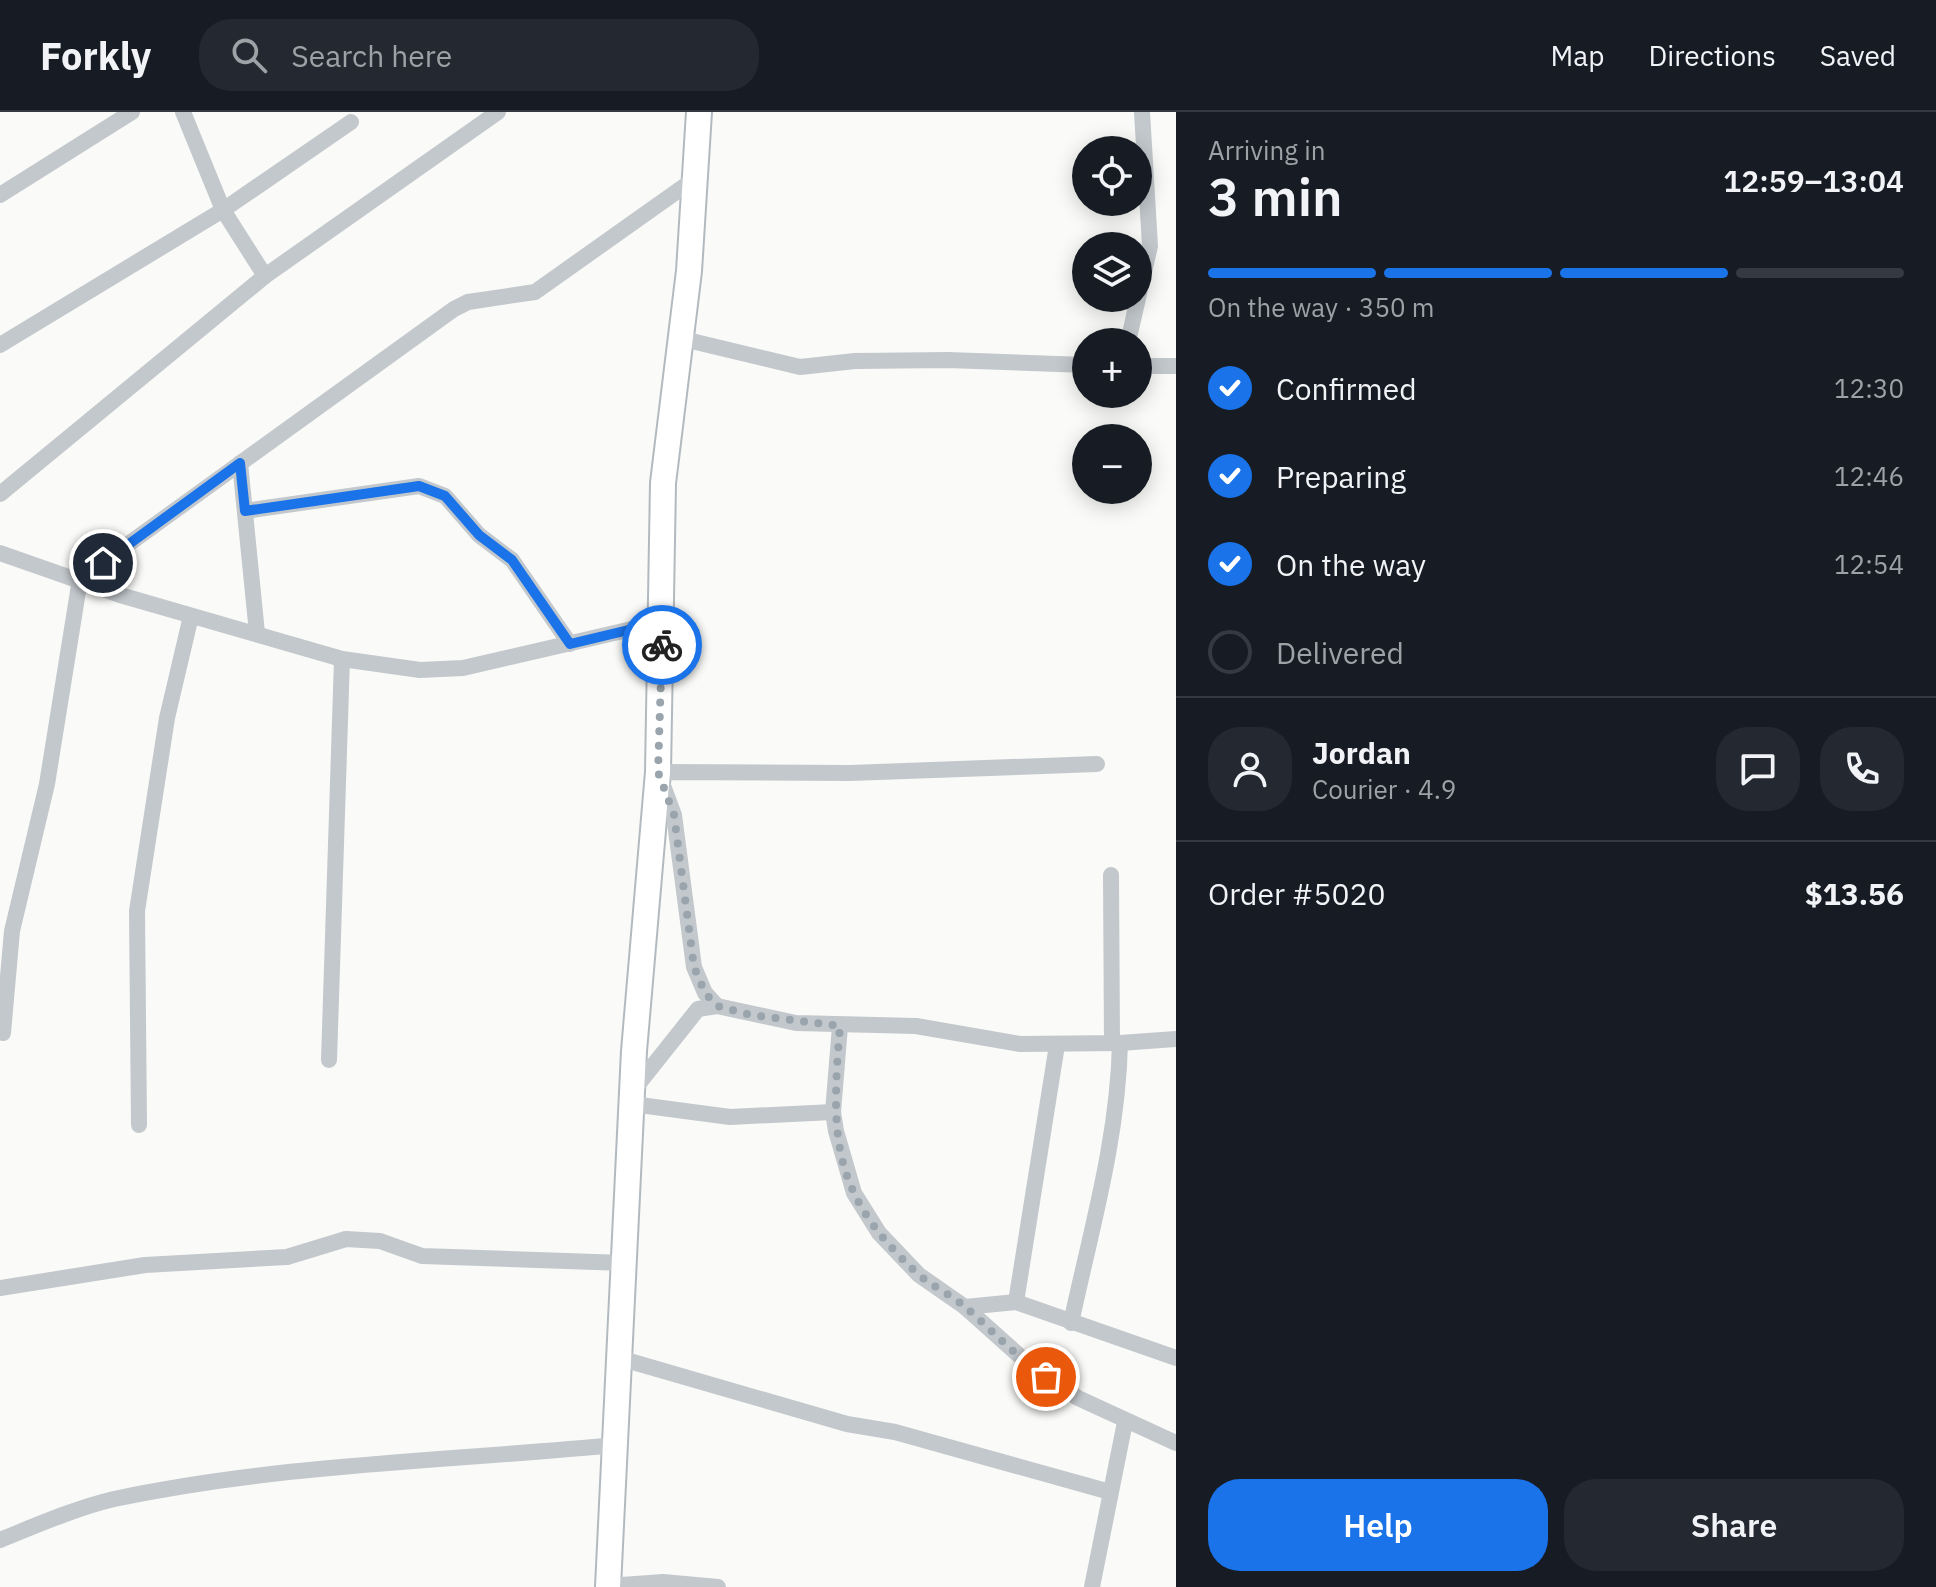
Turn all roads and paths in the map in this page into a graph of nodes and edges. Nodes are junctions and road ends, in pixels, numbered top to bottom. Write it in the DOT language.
graph roads {
  1 [pos="132,112"];
  2 [pos="183,112"];
  3 [pos="498,112"];
  4 [pos="699,112"];
  5 [pos="1142,112"];
  6 [pos="351,122"];
  7 [pos="693,180"];
  8 [pos="0,195"];
  9 [pos="223,210"];
  10 [pos="265,276"];
  11 [pos="1131,328"];
  12 [pos="679,338"];
  13 [pos="0,345"];
  14 [pos="1072,364"];
  15 [pos="1152,366"];
  16 [pos="1176,366"];
  17 [pos="240,463"];
  18 [pos="0,494"];
  19 [pos="245,511"];
  20 [pos="0,553"];
  21 [pos="80,579"];
  22 [pos="191,616"];
  23 [pos="662,622"];
  24 [pos="257,633"];
  25 [pos="570,644"];
  26 [pos="342,659"];
  27 [pos="1097,764"];
  28 [pos="658,772"];
  29 [pos="1111,875"];
  30 [pos="717,1006"];
  31 [pos="840,1026"];
  32 [pos="3,1033"];
  33 [pos="1176,1039"];
  34 [pos="1116,1043"];
  35 [pos="1057,1045"];
  36 [pos="329,1060"];
  37 [pos="632,1098"];
  38 [pos="833,1112"];
  39 [pos="139,1125"];
  40 [pos="624,1263"];
  41 [pos="0,1288"];
  42 [pos="1016,1302"];
  43 [pos="965,1307"];
  44 [pos="1071,1323"];
  45 [pos="619,1358"];
  46 [pos="1176,1358"];
  47 [pos="1125,1422"];
  48 [pos="1176,1443"];
  49 [pos="615,1445"];
  50 [pos="1110,1492"];
  51 [pos="0,1540"];
  52 [pos="608,1586"];
  53 [pos="718,1587"];
  54 [pos="1092,1587"];
  1 -- 8 [label="street"];
  2 -- 9 [label="street"];
  3 -- 10 [label="street"];
  4 -- 7 [label="street"];
  5 -- 11 [label="street"];
  6 -- 9 [label="street"];
  7 -- 12 [label="street"];
  7 -- 17 [label="street"];
  9 -- 10 [label="street"];
  9 -- 13 [label="street"];
  10 -- 18 [label="street"];
  12 -- 14 [label="street"];
  12 -- 23 [label="street"];
  15 -- 16 [label="street"];
  17 -- 19 [label="street"];
  17 -- 21 [label="street"];
  19 -- 24 [label="street"];
  19 -- 25 [label="street"];
  20 -- 21 [label="street"];
  21 -- 22 [label="street"];
  21 -- 32 [label="street"];
  22 -- 24 [label="street"];
  22 -- 39 [label="street"];
  23 -- 25 [label="street"];
  23 -- 28 [label="street"];
  24 -- 26 [label="street"];
  25 -- 26 [label="street"];
  26 -- 36 [label="street"];
  27 -- 28 [label="street"];
  28 -- 30 [label="street"];
  28 -- 37 [label="street"];
  29 -- 34 [label="street"];
  30 -- 31 [label="street"];
  30 -- 37 [label="street"];
  31 -- 35 [label="street"];
  31 -- 38 [label="street"];
  33 -- 34 [label="street"];
  34 -- 35 [label="street"];
  34 -- 44 [label="street"];
  35 -- 42 [label="street"];
  37 -- 38 [label="street"];
  37 -- 40 [label="street"];
  38 -- 43 [label="street"];
  40 -- 41 [label="street"];
  40 -- 45 [label="street"];
  42 -- 43 [label="street"];
  42 -- 44 [label="street"];
  43 -- 47 [label="street"];
  44 -- 46 [label="street"];
  45 -- 49 [label="street"];
  45 -- 50 [label="street"];
  47 -- 48 [label="street"];
  47 -- 50 [label="street"];
  49 -- 51 [label="street"];
  49 -- 52 [label="street"];
  50 -- 54 [label="street"];
  52 -- 53 [label="street"];
}
